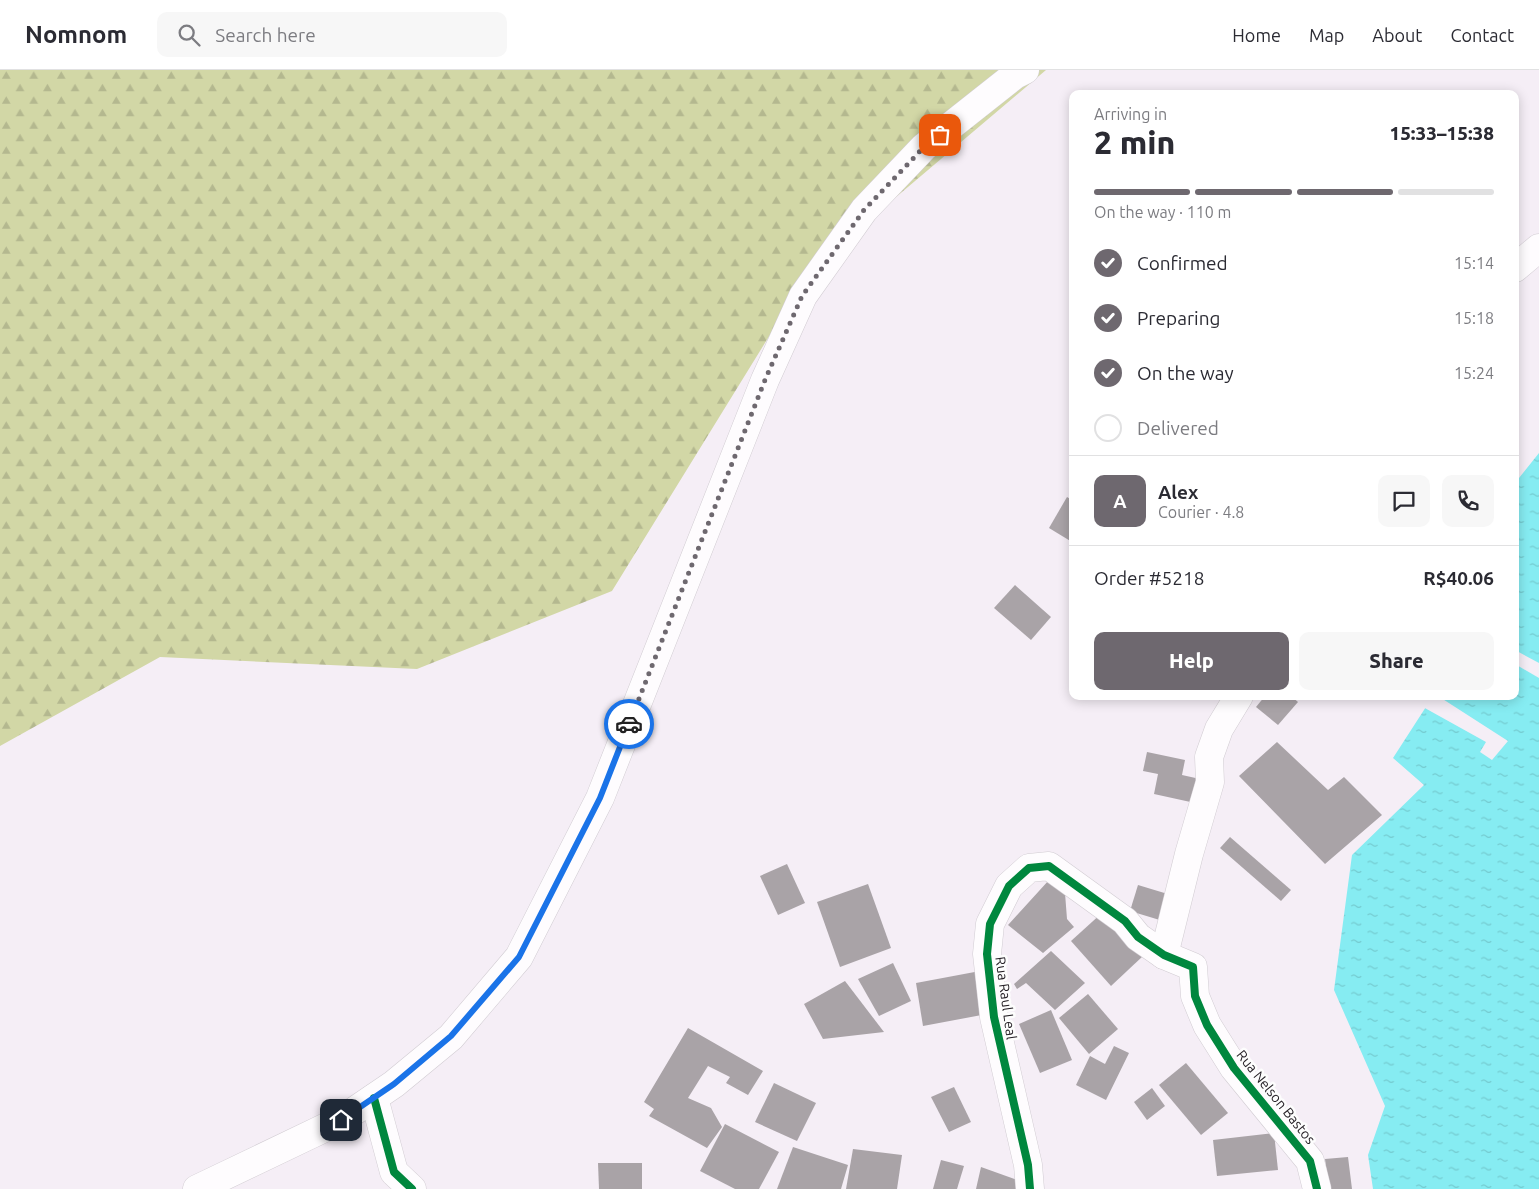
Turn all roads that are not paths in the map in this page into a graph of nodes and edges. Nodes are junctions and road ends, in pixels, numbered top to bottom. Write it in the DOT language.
graph roads {
  1 [pos="1025,70"];
  2 [pos="1539,248"];
  3 [pos="1519,265"];
  4 [pos="1237,700"];
  5 [pos="1164,955"];
  6 [pos="374,1098"];
  7 [pos="197,1189"];
  8 [pos="412,1189"];
  9 [pos="1030,1189"];
  10 [pos="1317,1189"];
  1 -- 6 [label="main road"];
  2 -- 3 [label="main road"];
  4 -- 5 [label="main road"];
  5 -- 9 [label="main road, Rua Raul Leal"];
  5 -- 10 [label="main road, Rua Nelson Bastos"];
  6 -- 7 [label="main road"];
  6 -- 8 [label="main road"];
}
